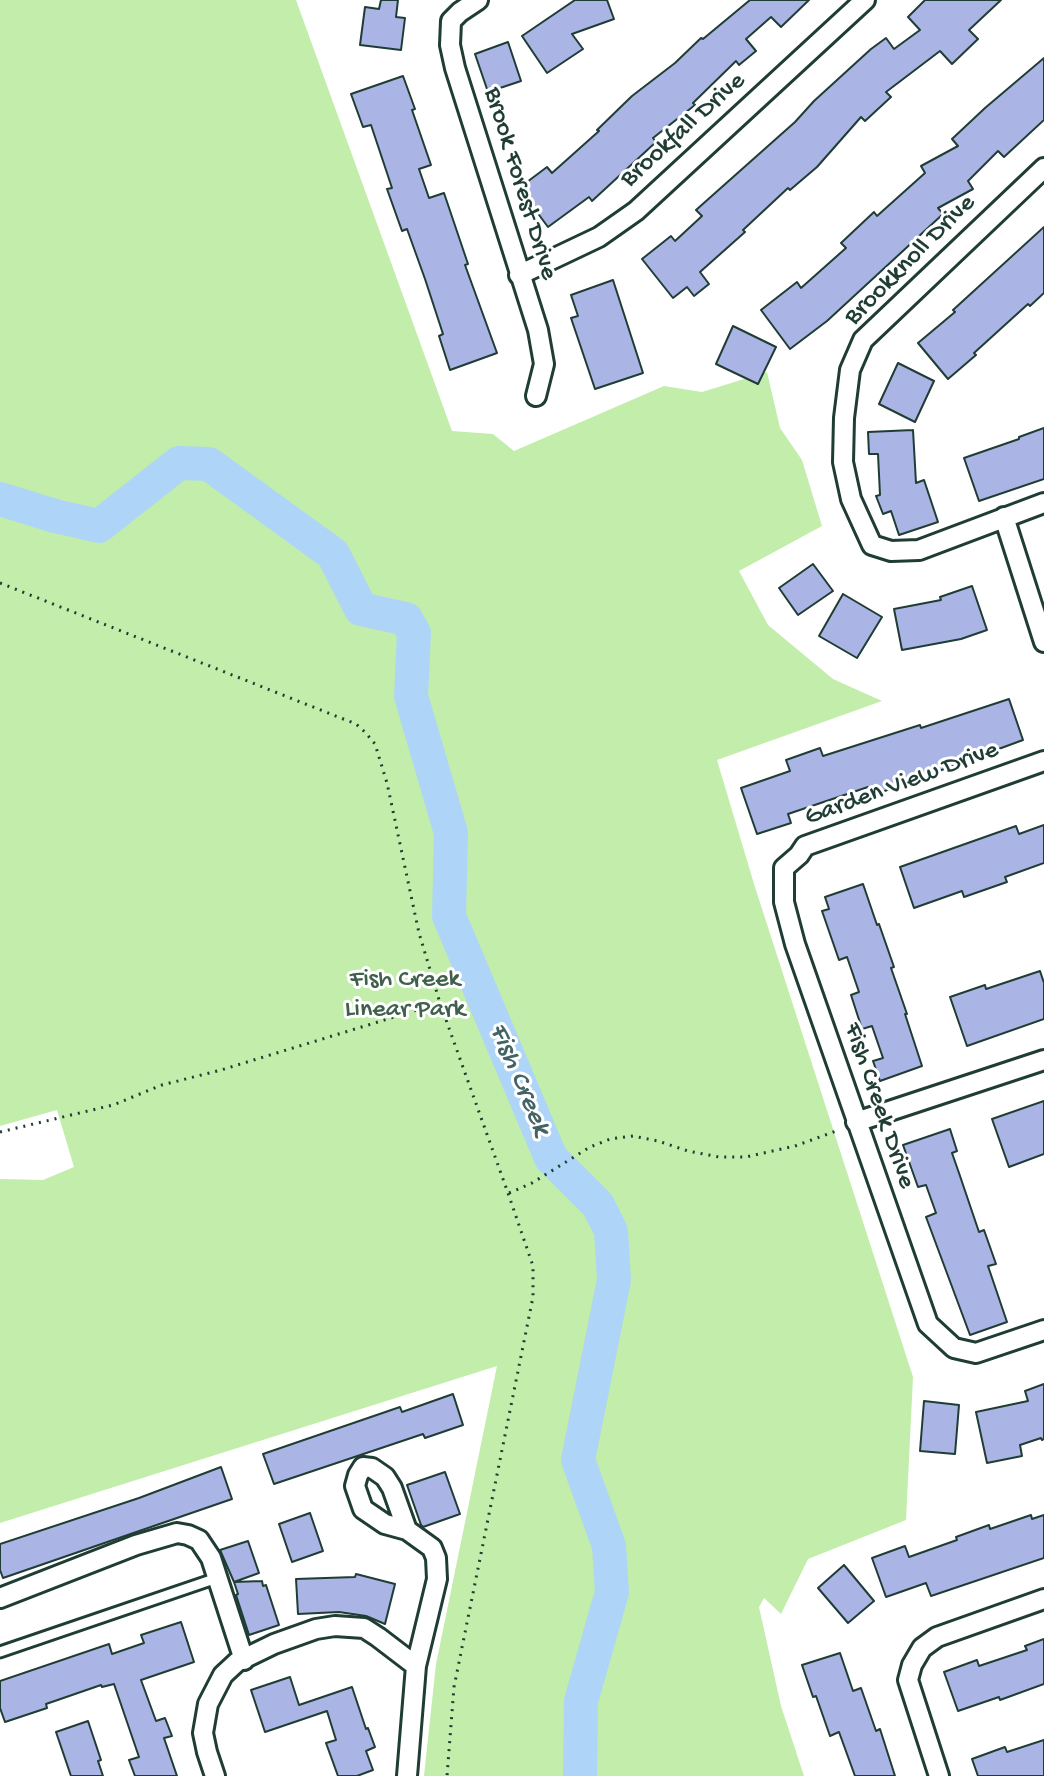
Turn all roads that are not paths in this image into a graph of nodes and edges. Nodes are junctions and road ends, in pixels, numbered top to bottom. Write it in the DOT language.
graph roads {
  1 [pos="478,0"];
  2 [pos="865,0"];
  3 [pos="1044,168"];
  4 [pos="519,275"];
  5 [pos="536,396"];
  6 [pos="1044,503"];
  7 [pos="1004,517"];
  8 [pos="1044,642"];
  9 [pos="1044,761"];
  10 [pos="784,868"];
  11 [pos="1044,1060"];
  12 [pos="856,1122"];
  13 [pos="1044,1330"];
  14 [pos="407,1530"];
  15 [pos="217,1578"];
  16 [pos="0,1598"];
  17 [pos="1044,1599"];
  18 [pos="0,1652"];
  19 [pos="244,1660"];
  20 [pos="416,1666"];
  21 [pos="215,1776"];
  22 [pos="407,1776"];
  23 [pos="939,1776"];
  1 -- 4 [label="street, Brook Forest Drive"];
  2 -- 4 [label="street, Brookfall Drive"];
  3 -- 7 [label="street, Brookknoll Drive"];
  4 -- 5 [label="street, Brook Forest Drive"];
  6 -- 7 [label="street"];
  7 -- 8 [label="street"];
  9 -- 10 [label="street, Garden View Drive"];
  10 -- 12 [label="street, Fish Creek Drive"];
  11 -- 12 [label="street"];
  12 -- 13 [label="street, Fish Creek Drive"];
  14 -- 20 [label="street"];
  15 -- 16 [label="street"];
  15 -- 18 [label="lane"];
  15 -- 19 [label="street"];
  17 -- 23 [label="street"];
  19 -- 20 [label="street"];
  19 -- 21 [label="street"];
  20 -- 22 [label="street"];
}
